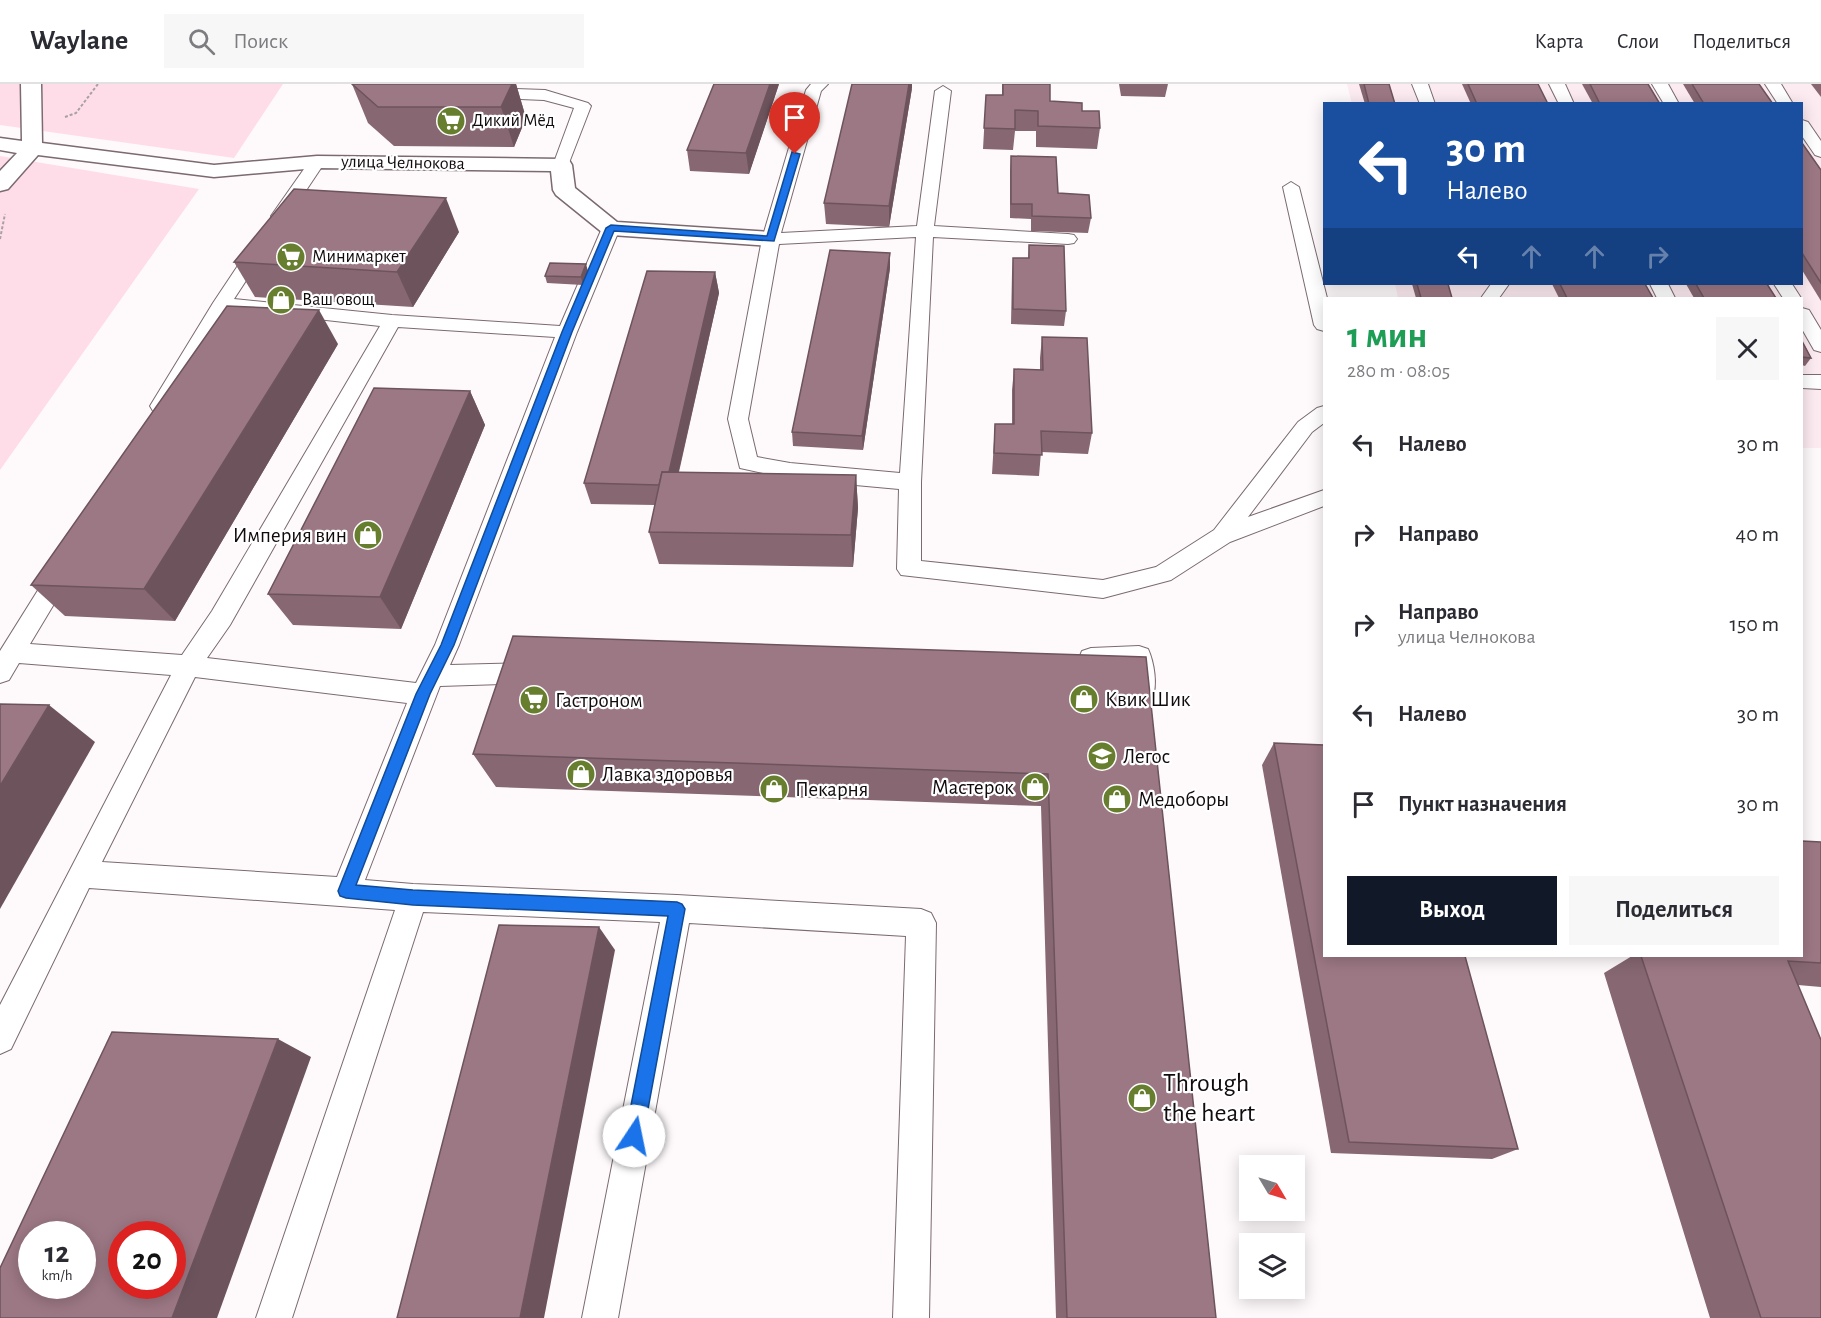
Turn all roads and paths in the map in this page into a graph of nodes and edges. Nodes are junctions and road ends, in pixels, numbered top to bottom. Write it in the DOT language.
graph roads {
  1 [pos="31,84"];
  2 [pos="476,84"];
  3 [pos="820,84"];
  4 [pos="1420,84"];
  5 [pos="1557,84"];
  6 [pos="1660,84"];
  7 [pos="1773,84"];
  8 [pos="548,90"];
  9 [pos="943,91"];
  10 [pos="1427,102"];
  11 [pos="1566,102"];
  12 [pos="1671,102"];
  13 [pos="1785,102"];
  14 [pos="1803,126"];
  15 [pos="0,144"];
  16 [pos="32,148"];
  17 [pos="1821,152"];
  18 [pos="317,162"];
  19 [pos="561,165"];
  20 [pos="0,184"];
  21 [pos="1291,187"];
  22 [pos="611,228"];
  23 [pos="925,231"];
  24 [pos="771,239"];
  25 [pos="1068,239"];
  26 [pos="222,303"];
  27 [pos="1803,316"];
  28 [pos="392,321"];
  29 [pos="1323,321"];
  30 [pos="567,332"];
  31 [pos="1821,346"];
  32 [pos="1803,382"];
  33 [pos="1821,382"];
  34 [pos="1323,414"];
  35 [pos="148,426"];
  36 [pos="910,482"];
  37 [pos="1323,498"];
  38 [pos="1222,537"];
  39 [pos="75,550"];
  40 [pos="1067,658"];
  41 [pos="7,663"];
  42 [pos="188,666"];
  43 [pos="564,672"];
  44 [pos="428,685"];
  45 [pos="1146,715"];
  46 [pos="81,874"];
  47 [pos="346,891"];
  48 [pos="413,898"];
  49 [pos="677,909"];
  50 [pos="0,1038"];
  51 [pos="274,1318"];
  52 [pos="600,1318"];
  53 [pos="911,1318"];
  1 -- 16 [label="street"];
  2 -- 8 [label="lane"];
  3 -- 24 [label="lane"];
  4 -- 10 [label="lane"];
  5 -- 11 [label="lane"];
  6 -- 12 [label="lane"];
  7 -- 13 [label="lane"];
  8 -- 19 [label="lane"];
  9 -- 23 [label="lane"];
  14 -- 17 [label="lane"];
  15 -- 16 [label="street, улица Челнокова"];
  16 -- 18 [label="street, улица Челнокова"];
  16 -- 20 [label="street"];
  18 -- 19 [label="street, улица Челнокова"];
  18 -- 26 [label="lane"];
  19 -- 22 [label="street"];
  21 -- 29 [label="lane"];
  22 -- 24 [label="street"];
  22 -- 30 [label="lane"];
  23 -- 24 [label="lane"];
  23 -- 25 [label="lane"];
  23 -- 36 [label="lane"];
  24 -- 36 [label="lane"];
  26 -- 28 [label="lane"];
  26 -- 35 [label="lane"];
  27 -- 31 [label="lane"];
  28 -- 30 [label="lane"];
  28 -- 42 [label="lane"];
  30 -- 44 [label="lane"];
  32 -- 33 [label="lane"];
  34 -- 38 [label="lane"];
  36 -- 38 [label="lane"];
  37 -- 38 [label="lane"];
  39 -- 41 [label="lane"];
  40 -- 45 [label="lane"];
  41 -- 42 [label="lane"];
  42 -- 44 [label="lane"];
  42 -- 46 [label="lane"];
  43 -- 44 [label="lane"];
  44 -- 47 [label="lane"];
  46 -- 47 [label="lane"];
  46 -- 50 [label="lane"];
  47 -- 48 [label="lane"];
  48 -- 49 [label="lane"];
  48 -- 51 [label="lane"];
  49 -- 52 [label="lane"];
  49 -- 53 [label="lane"];
}
